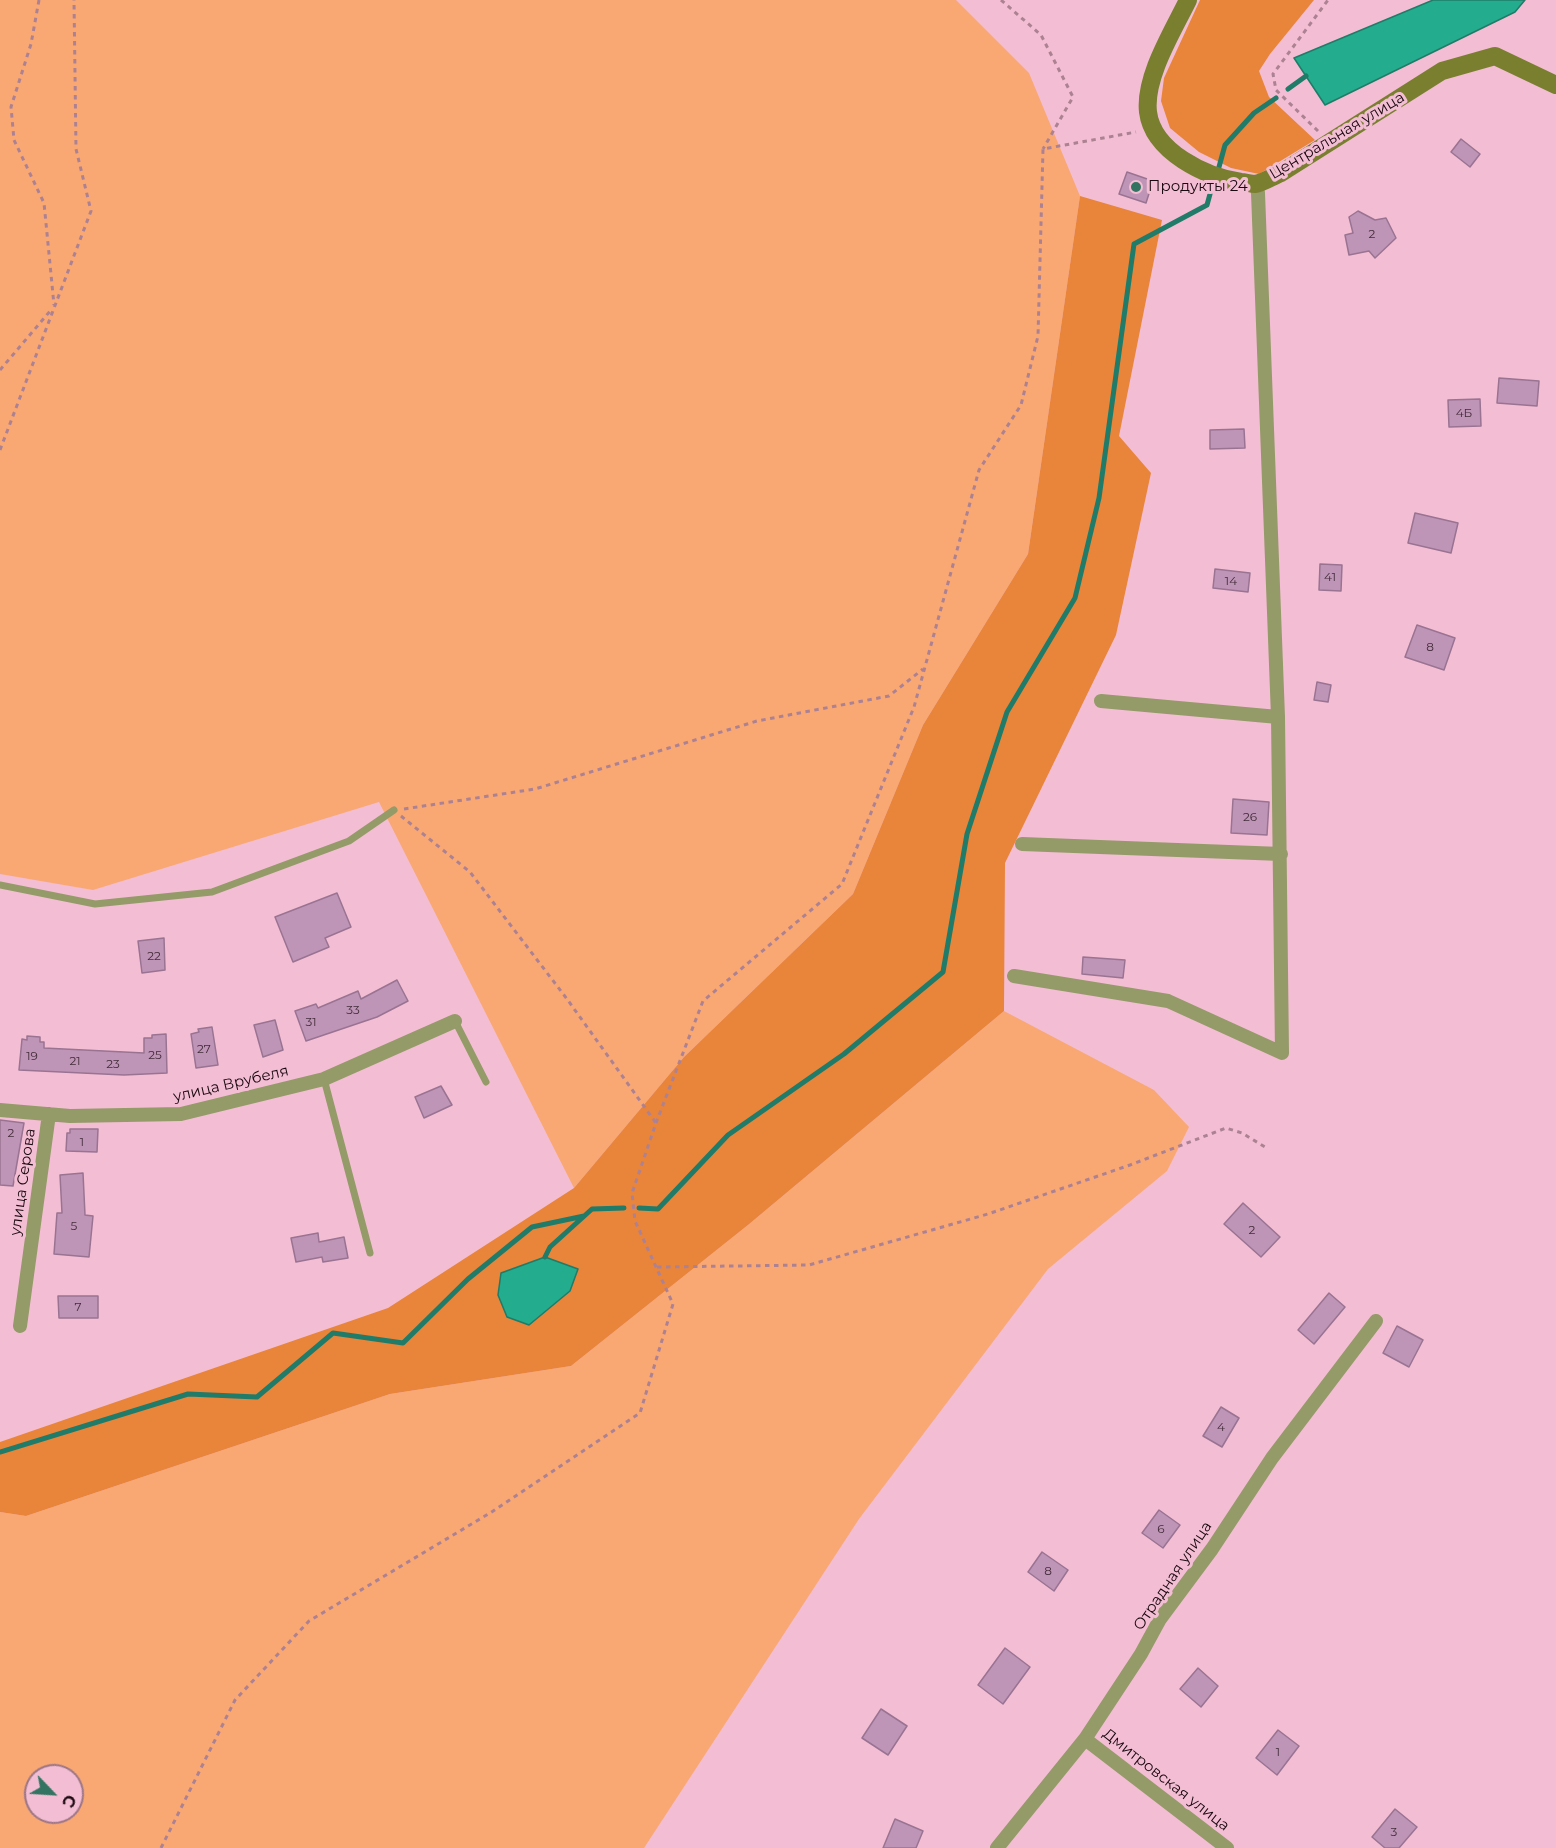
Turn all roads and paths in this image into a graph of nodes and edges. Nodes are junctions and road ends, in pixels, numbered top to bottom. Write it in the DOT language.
graph roads {
  1 [pos="39,0"];
  2 [pos="74,0"];
  3 [pos="1001,0"];
  4 [pos="1188,0"];
  5 [pos="1328,0"];
  6 [pos="1556,86"];
  7 [pos="1153,130"];
  8 [pos="1330,143"];
  9 [pos="1043,149"];
  10 [pos="1256,184"];
  11 [pos="54,307"];
  12 [pos="0,370"];
  13 [pos="0,450"];
  14 [pos="925,668"];
  15 [pos="1101,700"];
  16 [pos="1278,717"];
  17 [pos="394,810"];
  18 [pos="1022,843"];
  19 [pos="1281,854"];
  20 [pos="0,885"];
  21 [pos="1014,976"];
  22 [pos="455,1021"];
  23 [pos="324,1079"];
  24 [pos="486,1082"];
  25 [pos="0,1110"];
  26 [pos="49,1114"];
  27 [pos="656,1122"];
  28 [pos="1265,1147"];
  29 [pos="370,1253"];
  30 [pos="657,1267"];
  31 [pos="1376,1321"];
  32 [pos="20,1326"];
  33 [pos="1085,1739"];
  34 [pos="161,1848"];
  35 [pos="997,1848"];
  36 [pos="1227,1848"];
  1 -- 11 [label="path"];
  2 -- 11 [label="path"];
  3 -- 9 [label="path"];
  4 -- 7 [label="street"];
  5 -- 8 [label="path"];
  6 -- 8 [label="street, Центральная улица"];
  7 -- 9 [label="path"];
  7 -- 10 [label="street, Центральная улица"];
  8 -- 10 [label="street, Центральная улица"];
  9 -- 14 [label="path"];
  10 -- 16 [label="street"];
  11 -- 12 [label="path"];
  11 -- 13 [label="path"];
  14 -- 17 [label="path"];
  14 -- 27 [label="path"];
  15 -- 16 [label="street"];
  16 -- 19 [label="street"];
  17 -- 20 [label="lane"];
  17 -- 27 [label="path"];
  18 -- 19 [label="street"];
  19 -- 21 [label="street"];
  22 -- 23 [label="street, улица Врубеля"];
  22 -- 24 [label="lane"];
  23 -- 26 [label="street, улица Врубеля"];
  23 -- 29 [label="lane"];
  25 -- 26 [label="street, улица Врубеля"];
  26 -- 32 [label="street, улица Серова"];
  27 -- 30 [label="path"];
  28 -- 30 [label="path"];
  30 -- 34 [label="path"];
  31 -- 33 [label="street, Отрадная улица"];
  33 -- 35 [label="street, Отрадная улица"];
  33 -- 36 [label="street, Дмитровская улица"];
}
